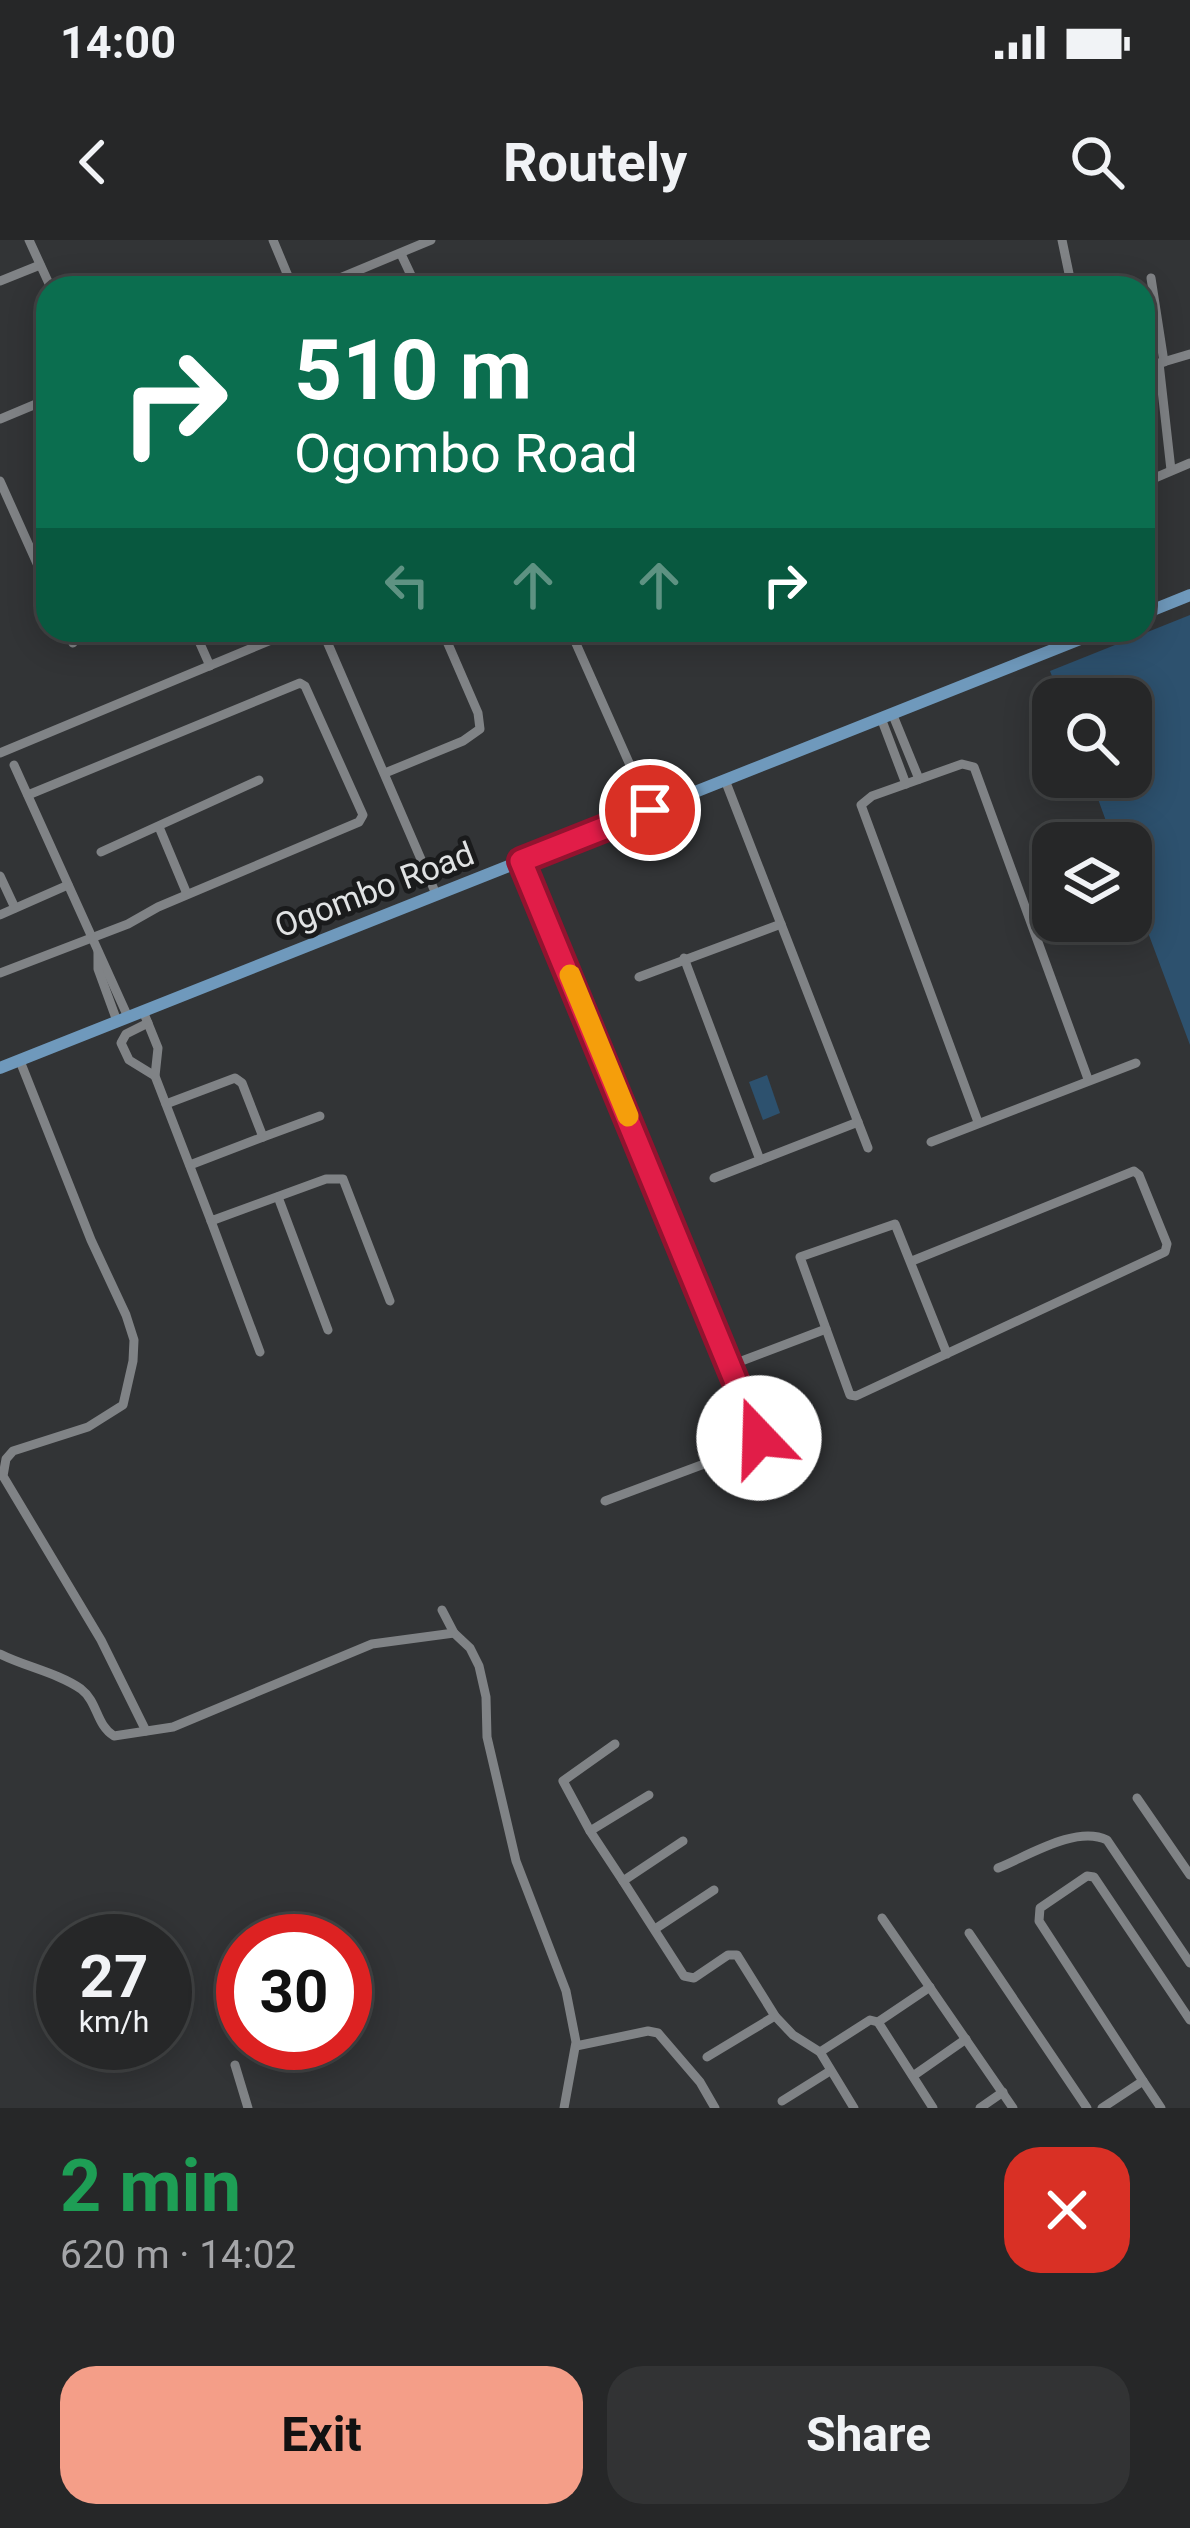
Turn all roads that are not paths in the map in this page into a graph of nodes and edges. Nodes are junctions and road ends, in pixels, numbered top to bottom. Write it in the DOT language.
graph roads {
  1 [pos="29,240"];
  2 [pos="274,240"];
  3 [pos="431,240"];
  4 [pos="1062,240"];
  5 [pos="401,254"];
  6 [pos="40,265"];
  7 [pos="45,276"];
  8 [pos="288,276"];
  9 [pos="346,276"];
  10 [pos="411,276"];
  11 [pos="1070,276"];
  12 [pos="0,281"];
  13 [pos="1155,309"];
  14 [pos="1190,354"];
  15 [pos="1162,363"];
  16 [pos="1155,365"];
  17 [pos="36,404"];
  18 [pos="0,419"];
  19 [pos="1190,464"];
  20 [pos="1172,470"];
  21 [pos="1155,478"];
  22 [pos="0,481"];
  23 [pos="36,561"];
  24 [pos="1189,598"];
  25 [pos="1155,610"];
  26 [pos="199,642"];
  27 [pos="267,642"];
  28 [pos="327,642"];
  29 [pos="447,642"];
  30 [pos="575,642"];
  31 [pos="1072,642"];
  32 [pos="210,666"];
  33 [pos="886,715"];
  34 [pos="0,753"];
  35 [pos="14,765"];
  36 [pos="385,773"];
  37 [pos="919,779"];
  38 [pos="259,780"];
  39 [pos="725,780"];
  40 [pos="906,784"];
  41 [pos="28,795"];
  42 [pos="650,810"];
  43 [pos="159,826"];
  44 [pos="101,852"];
  45 [pos="521,861"];
  46 [pos="0,876"];
  47 [pos="68,885"];
  48 [pos="187,894"];
  49 [pos="436,894"];
  50 [pos="15,908"];
  51 [pos="0,915"];
  52 [pos="781,924"];
  53 [pos="91,939"];
  54 [pos="684,958"];
  55 [pos="0,973"];
  56 [pos="639,976"];
  57 [pos="146,1017"];
  58 [pos="123,1019"];
  59 [pos="20,1060"];
  60 [pos="1136,1063"];
  61 [pos="0,1068"];
  62 [pos="155,1076"];
  63 [pos="1088,1079"];
  64 [pos="166,1104"];
  65 [pos="320,1116"];
  66 [pos="858,1122"];
  67 [pos="978,1122"];
  68 [pos="263,1137"];
  69 [pos="931,1142"];
  70 [pos="868,1148"];
  71 [pos="760,1160"];
  72 [pos="190,1165"];
  73 [pos="714,1178"];
  74 [pos="278,1197"];
  75 [pos="212,1221"];
  76 [pos="911,1262"];
  77 [pos="390,1301"];
  78 [pos="826,1329"];
  79 [pos="328,1330"];
  80 [pos="260,1352"];
  81 [pos="947,1354"];
  82 [pos="730,1365"];
  83 [pos="605,1501"];
  84 [pos="442,1610"];
  85 [pos="454,1633"];
  86 [pos="0,1654"];
  87 [pos="146,1731"];
  88 [pos="615,1744"];
  89 [pos="649,1795"];
  90 [pos="1137,1798"];
  91 [pos="590,1831"];
  92 [pos="683,1841"];
  93 [pos="998,1868"];
  94 [pos="1190,1876"];
  95 [pos="623,1881"];
  96 [pos="714,1890"];
  97 [pos="882,1918"];
  98 [pos="655,1929"];
  99 [pos="969,1933"];
  100 [pos="1190,1963"];
  101 [pos="930,1987"];
  102 [pos="775,2016"];
  103 [pos="1190,2020"];
  104 [pos="878,2022"];
  105 [pos="966,2038"];
  106 [pos="576,2046"];
  107 [pos="820,2052"];
  108 [pos="706,2057"];
  109 [pos="237,2070"];
  110 [pos="830,2071"];
  111 [pos="913,2077"];
  112 [pos="1143,2081"];
  113 [pos="1003,2092"];
  114 [pos="782,2101"];
  115 [pos="248,2108"];
  116 [pos="564,2108"];
  117 [pos="715,2108"];
  118 [pos="854,2108"];
  119 [pos="933,2108"];
  120 [pos="980,2108"];
  121 [pos="1013,2108"];
  122 [pos="1087,2108"];
  123 [pos="1102,2108"];
  124 [pos="1161,2108"];
  1 -- 6 [label="street"];
  2 -- 8 [label="street"];
  3 -- 5 [label="street"];
  4 -- 11 [label="street"];
  5 -- 9 [label="street"];
  5 -- 10 [label="street"];
  6 -- 7 [label="street"];
  6 -- 12 [label="street"];
  13 -- 15 [label="street"];
  14 -- 15 [label="street"];
  15 -- 16 [label="street"];
  15 -- 20 [label="street"];
  17 -- 18 [label="street"];
  19 -- 20 [label="street"];
  20 -- 21 [label="street"];
  22 -- 23 [label="street"];
  24 -- 25 [label="main road"];
  26 -- 32 [label="street"];
  27 -- 32 [label="street"];
  28 -- 36 [label="street"];
  29 -- 36 [label="street"];
  30 -- 42 [label="street"];
  31 -- 33 [label="main road, Ogombo Road"];
  32 -- 34 [label="street"];
  33 -- 37 [label="street"];
  33 -- 39 [label="main road, Ogombo Road"];
  33 -- 40 [label="street"];
  35 -- 41 [label="street"];
  36 -- 49 [label="street"];
  37 -- 40 [label="street"];
  37 -- 63 [label="street"];
  38 -- 43 [label="street"];
  39 -- 42 [label="main road, Ogombo Road"];
  39 -- 52 [label="street"];
  40 -- 67 [label="street"];
  41 -- 47 [label="street"];
  41 -- 48 [label="street"];
  42 -- 45 [label="main road, Ogombo Road"];
  43 -- 44 [label="street"];
  43 -- 48 [label="street"];
  45 -- 49 [label="main road, Ogombo Road"];
  45 -- 82 [label="street"];
  46 -- 50 [label="street"];
  47 -- 50 [label="street"];
  47 -- 53 [label="street"];
  48 -- 53 [label="street"];
  49 -- 57 [label="main road, Ogombo Road"];
  50 -- 51 [label="street"];
  52 -- 54 [label="street"];
  52 -- 66 [label="street"];
  53 -- 55 [label="street"];
  53 -- 58 [label="street"];
  54 -- 56 [label="street"];
  54 -- 71 [label="street"];
  57 -- 58 [label="main road, Ogombo Road"];
  57 -- 62 [label="street"];
  57 -- 62 [label="street"];
  58 -- 59 [label="main road, Ogombo Road"];
  59 -- 61 [label="main road, Ogombo Road"];
  59 -- 87 [label="street"];
  60 -- 63 [label="street"];
  62 -- 64 [label="street"];
  63 -- 67 [label="street"];
  64 -- 68 [label="street"];
  64 -- 72 [label="street"];
  65 -- 68 [label="street"];
  66 -- 70 [label="street"];
  66 -- 71 [label="street"];
  67 -- 69 [label="street"];
  68 -- 72 [label="street"];
  71 -- 73 [label="street"];
  72 -- 75 [label="street"];
  74 -- 75 [label="street"];
  74 -- 77 [label="street"];
  74 -- 79 [label="street"];
  75 -- 80 [label="street"];
  76 -- 78 [label="street"];
  76 -- 81 [label="street"];
  76 -- 81 [label="street"];
  78 -- 81 [label="street"];
  78 -- 82 [label="street"];
  82 -- 83 [label="street"];
  84 -- 85 [label="street"];
  85 -- 87 [label="street"];
  85 -- 106 [label="street"];
  86 -- 87 [label="street"];
  88 -- 91 [label="street"];
  89 -- 91 [label="street"];
  90 -- 94 [label="street"];
  91 -- 95 [label="street"];
  92 -- 95 [label="street"];
  93 -- 100 [label="street"];
  95 -- 98 [label="street"];
  96 -- 98 [label="street"];
  97 -- 101 [label="street"];
  98 -- 102 [label="street"];
  99 -- 122 [label="street"];
  101 -- 104 [label="street"];
  101 -- 105 [label="street"];
  102 -- 107 [label="street"];
  102 -- 108 [label="street"];
  103 -- 112 [label="street"];
  104 -- 107 [label="street"];
  104 -- 111 [label="street"];
  105 -- 111 [label="street"];
  105 -- 113 [label="street"];
  106 -- 116 [label="street"];
  106 -- 117 [label="street"];
  107 -- 110 [label="street"];
  109 -- 115 [label="street"];
  110 -- 114 [label="street"];
  110 -- 118 [label="street"];
  111 -- 119 [label="street"];
  112 -- 123 [label="street"];
  112 -- 124 [label="street"];
  113 -- 120 [label="street"];
  113 -- 121 [label="street"];
}
